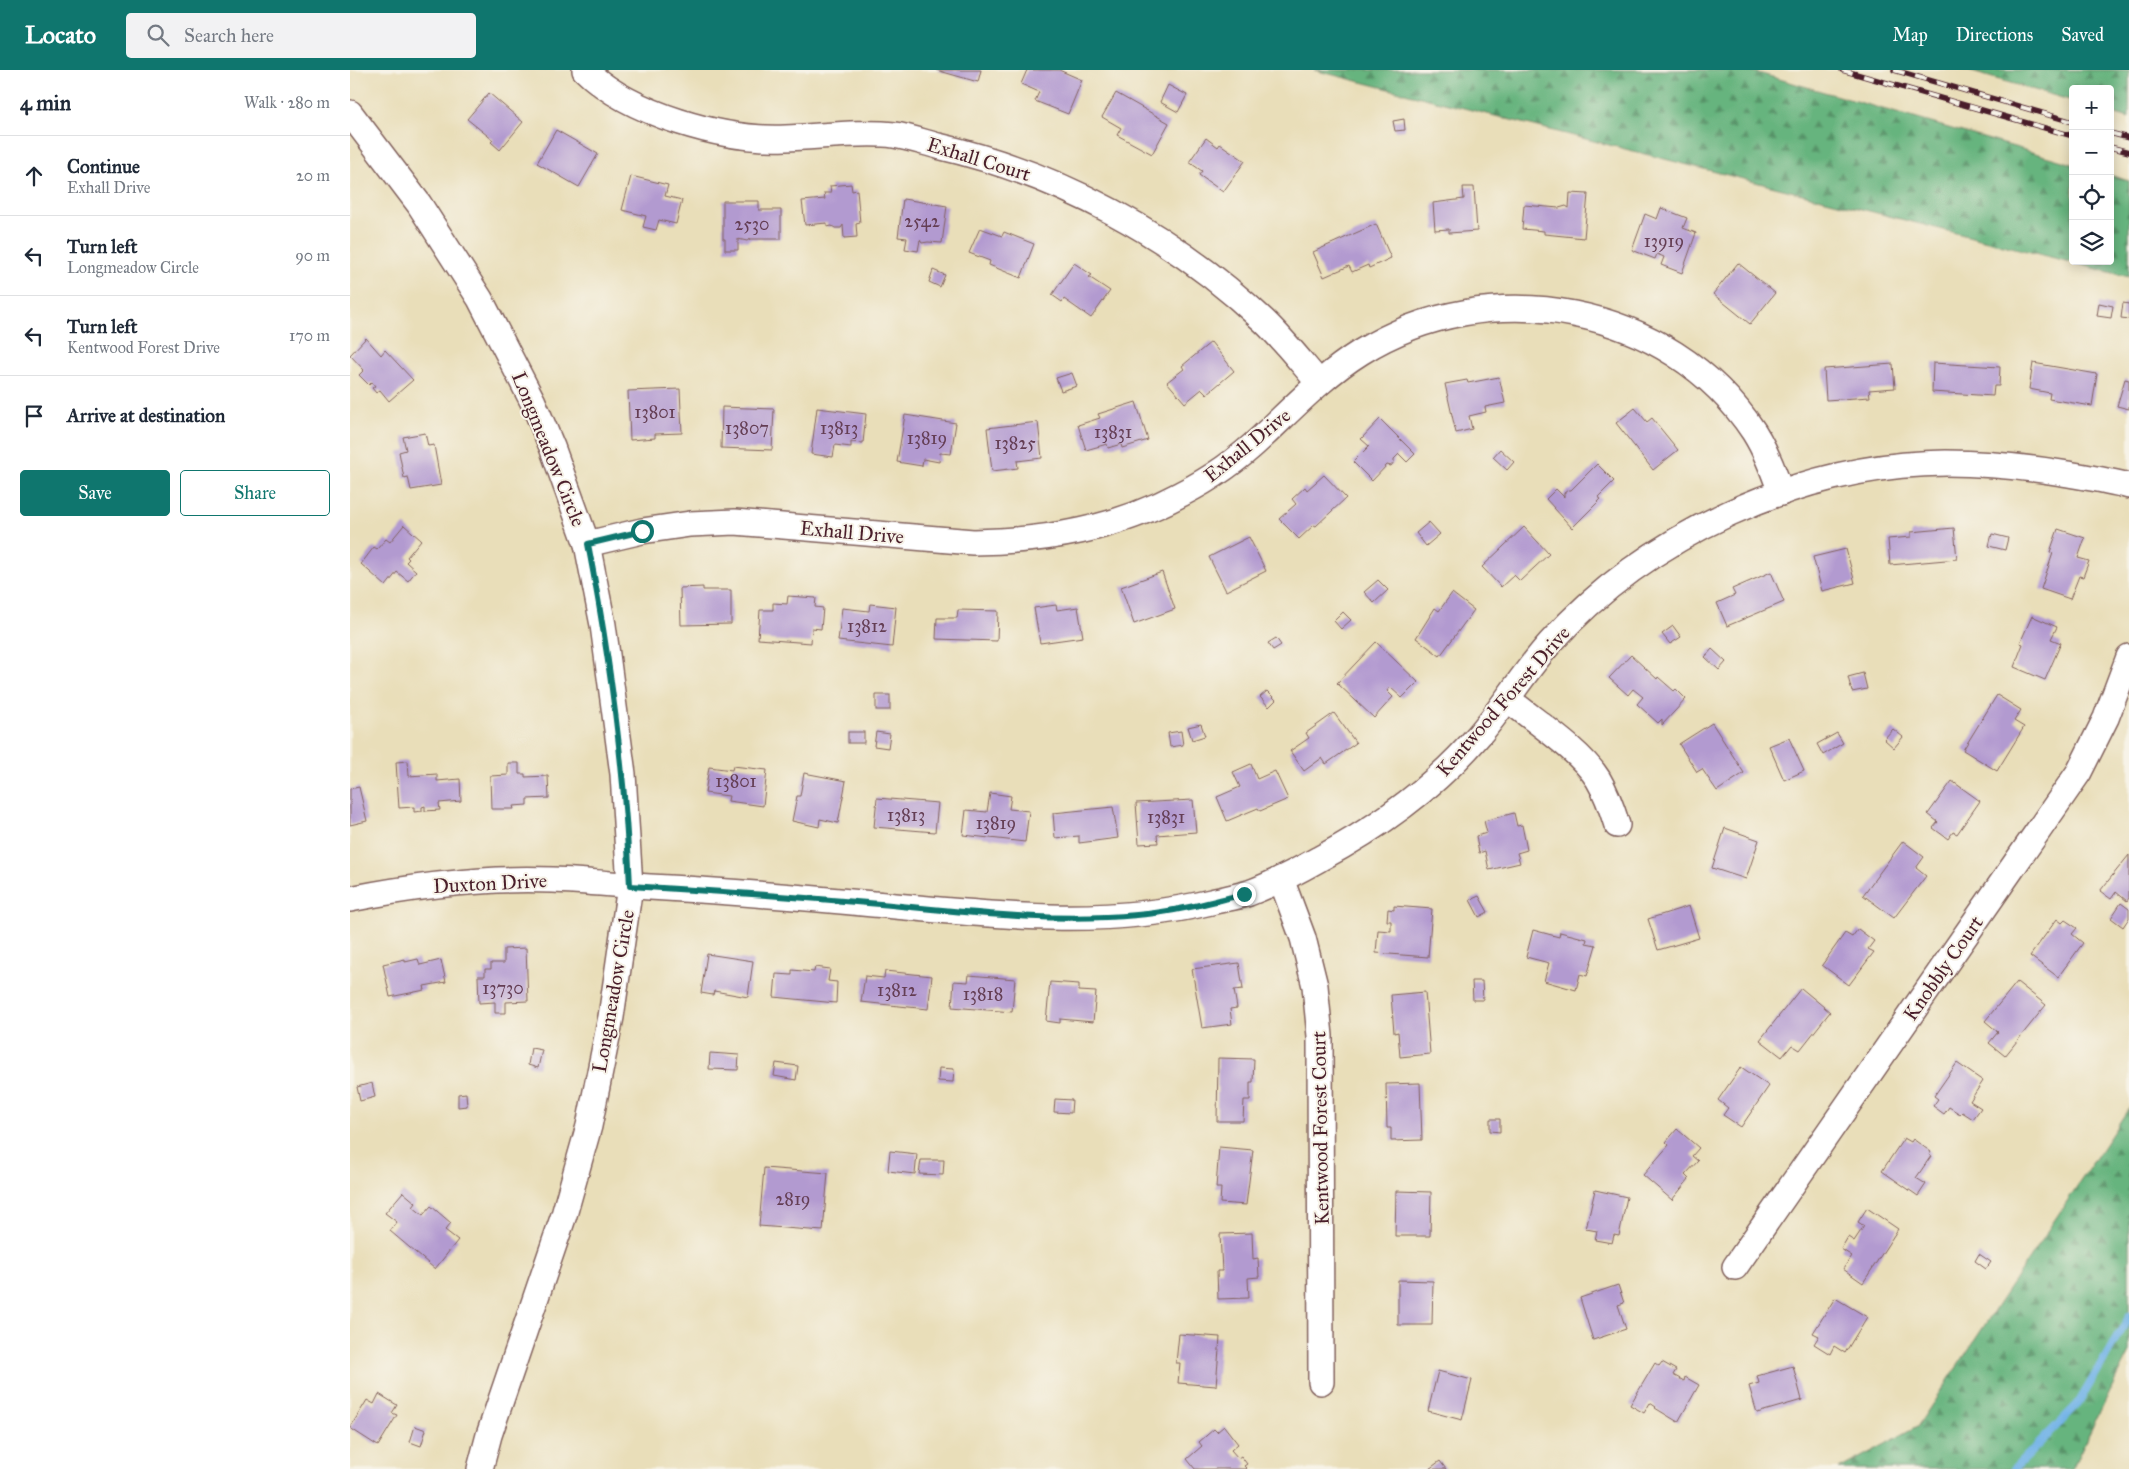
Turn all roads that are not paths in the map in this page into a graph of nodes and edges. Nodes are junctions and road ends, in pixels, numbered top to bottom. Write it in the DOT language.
graph roads {
  1 [pos="585,70"];
  2 [pos="350,113"];
  3 [pos="1319,383"];
  4 [pos="2129,486"];
  5 [pos="1781,493"];
  6 [pos="588,544"];
  7 [pos="2129,657"];
  8 [pos="1508,700"];
  9 [pos="1617,825"];
  10 [pos="1281,879"];
  11 [pos="630,886"];
  12 [pos="350,899"];
  13 [pos="1734,1267"];
  14 [pos="1321,1382"];
  15 [pos="480,1469"];
  1 -- 3 [label="street, Exhall Court"];
  2 -- 6 [label="street, Longmeadow Circle"];
  3 -- 5 [label="street, Exhall Drive"];
  3 -- 6 [label="street, Exhall Drive"];
  4 -- 5 [label="street, Kentwood Forest Drive"];
  5 -- 8 [label="street, Kentwood Forest Drive"];
  6 -- 11 [label="street, Longmeadow Circle"];
  7 -- 13 [label="street, Knobbly Court"];
  8 -- 9 [label="street"];
  8 -- 10 [label="street, Kentwood Forest Drive"];
  10 -- 11 [label="street, Kentwood Forest Drive"];
  10 -- 14 [label="street, Kentwood Forest Court"];
  11 -- 12 [label="street, Duxton Drive"];
  11 -- 15 [label="street, Longmeadow Circle"];
}
